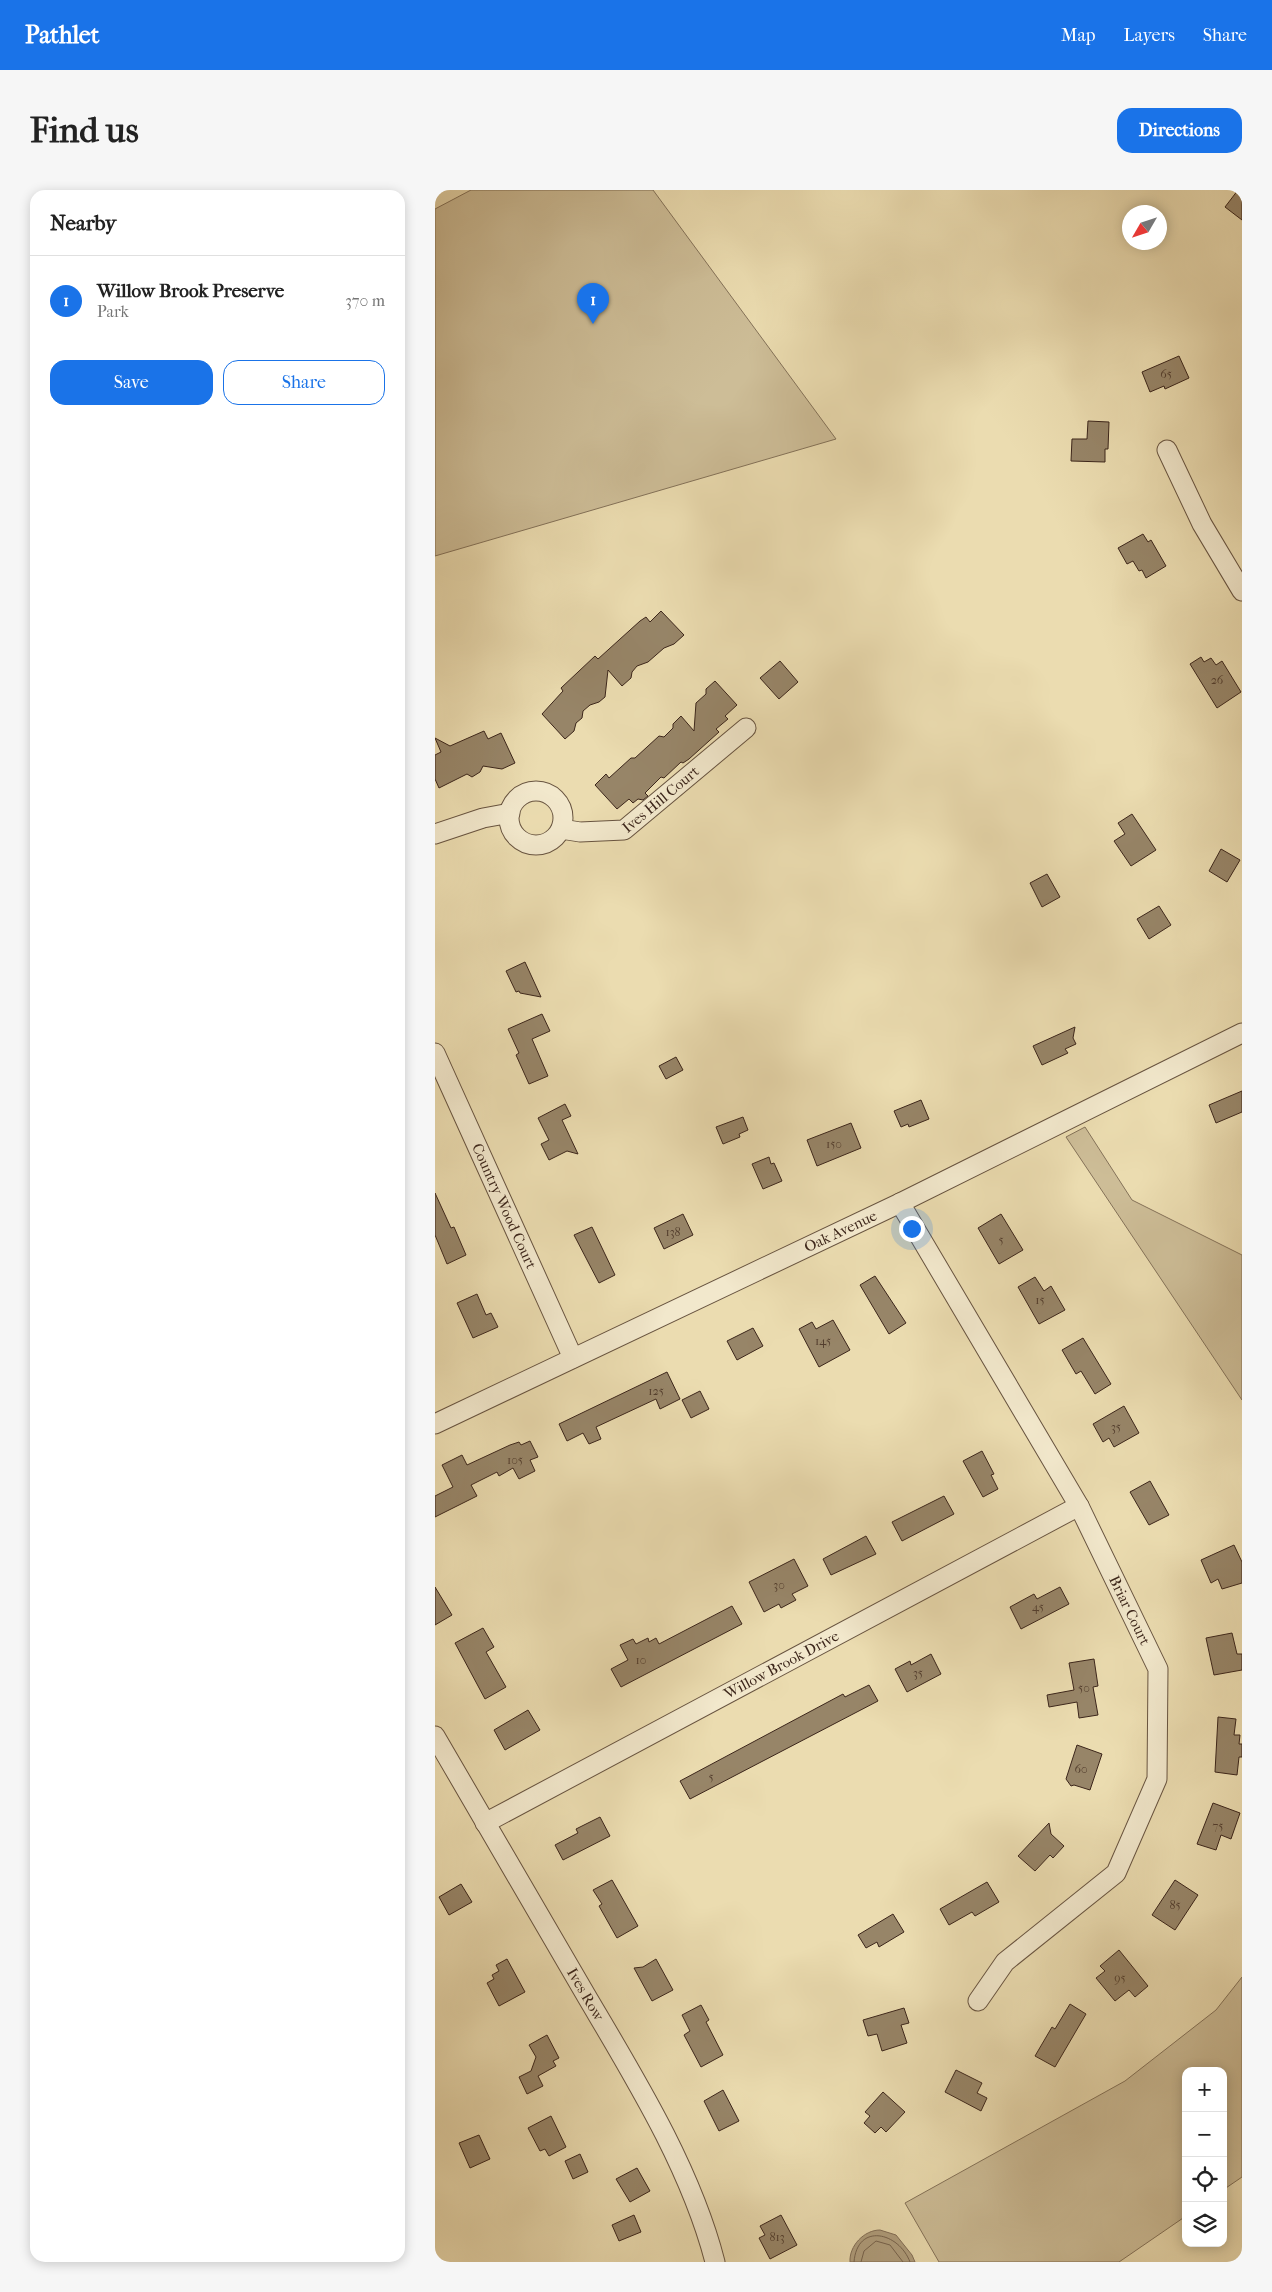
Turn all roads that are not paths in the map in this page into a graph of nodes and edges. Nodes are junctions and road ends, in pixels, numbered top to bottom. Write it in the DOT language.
graph roads {
  1 [pos="1167,450"];
  2 [pos="1242,590"];
  3 [pos="745,728"];
  4 [pos="510,813"];
  5 [pos="561,829"];
  6 [pos="435,834"];
  7 [pos="1242,1033"];
  8 [pos="435,1053"];
  9 [pos="900,1204"];
  10 [pos="573,1358"];
  11 [pos="435,1424"];
  12 [pos="1079,1506"];
  13 [pos="435,1736"];
  14 [pos="485,1823"];
  15 [pos="978,2001"];
  16 [pos="715,2262"];
  1 -- 2 [label="street"];
  3 -- 5 [label="street, Ives Hill Court"];
  4 -- 5 [label="street"];
  4 -- 5 [label="street"];
  4 -- 6 [label="street"];
  7 -- 9 [label="street, Oak Avenue"];
  8 -- 10 [label="street, Country Wood Court"];
  9 -- 10 [label="street, Oak Avenue"];
  9 -- 12 [label="street, Briar Court"];
  10 -- 11 [label="street, Oak Avenue"];
  12 -- 14 [label="street, Willow Brook Drive"];
  12 -- 15 [label="street, Briar Court"];
  13 -- 14 [label="street, Ives Row"];
  14 -- 16 [label="street, Ives Row"];
}
